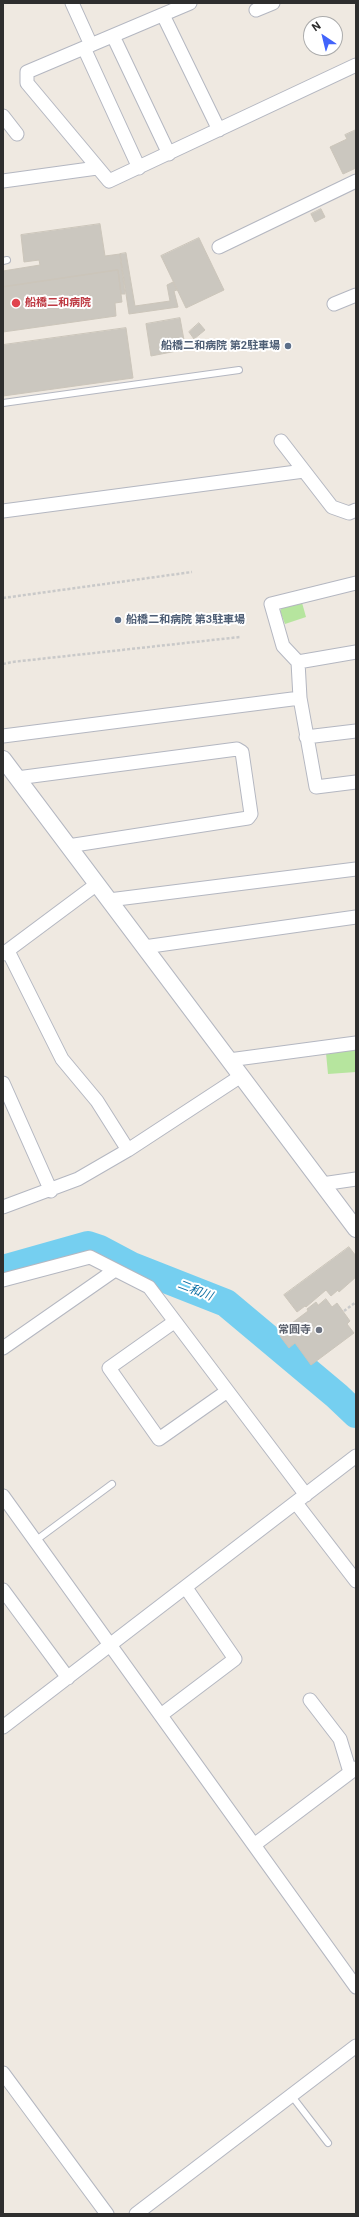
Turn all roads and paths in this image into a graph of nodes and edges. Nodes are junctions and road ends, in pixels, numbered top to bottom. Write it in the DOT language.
graph roads {
  1 [pos="72,3"];
  2 [pos="190,3"];
  3 [pos="273,3"];
  4 [pos="256,10"];
  5 [pos="163,15"];
  6 [pos="113,36"];
  7 [pos="87,47"];
  8 [pos="356,65"];
  9 [pos="3,116"];
  10 [pos="219,130"];
  11 [pos="17,134"];
  12 [pos="169,154"];
  13 [pos="97,168"];
  14 [pos="139,168"];
  15 [pos="3,181"];
  16 [pos="356,181"];
  17 [pos="219,247"];
  18 [pos="356,295"];
  19 [pos="334,304"];
  20 [pos="239,370"];
  21 [pos="3,403"];
  22 [pos="281,441"];
  23 [pos="304,471"];
  24 [pos="356,510"];
  25 [pos="3,511"];
  26 [pos="192,572"];
  27 [pos="356,583"];
  28 [pos="3,598"];
  29 [pos="240,637"];
  30 [pos="356,652"];
  31 [pos="298,662"];
  32 [pos="3,664"];
  33 [pos="300,698"];
  34 [pos="356,731"];
  35 [pos="3,736"];
  36 [pos="306,736"];
  37 [pos="3,759"];
  38 [pos="17,778"];
  39 [pos="356,782"];
  40 [pos="68,846"];
  41 [pos="356,869"];
  42 [pos="97,884"];
  43 [pos="109,900"];
  44 [pos="356,917"];
  45 [pos="144,947"];
  46 [pos="5,952"];
  47 [pos="356,1043"];
  48 [pos="229,1060"];
  49 [pos="241,1076"];
  50 [pos="3,1083"];
  51 [pos="128,1150"];
  52 [pos="356,1179"];
  53 [pos="322,1184"];
  54 [pos="51,1191"];
  55 [pos="3,1207"];
  56 [pos="356,1229"];
  57 [pos="115,1270"];
  58 [pos="3,1280"];
  59 [pos="356,1302"];
  60 [pos="344,1311"];
  61 [pos="174,1322"];
  62 [pos="3,1348"];
  63 [pos="226,1392"];
  64 [pos="355,1460"];
  65 [pos="112,1484"];
  66 [pos="3,1496"];
  67 [pos="301,1499"];
  68 [pos="35,1541"];
  69 [pos="356,1581"];
  70 [pos="186,1588"];
  71 [pos="3,1590"];
  72 [pos="111,1645"];
  73 [pos="68,1678"];
  74 [pos="310,1700"];
  75 [pos="161,1715"];
  76 [pos="3,1728"];
  77 [pos="353,1770"];
  78 [pos="254,1845"];
  79 [pos="356,1987"];
  80 [pos="356,2046"];
  81 [pos="3,2073"];
  82 [pos="291,2095"];
  83 [pos="328,2143"];
  84 [pos="107,2214"];
  85 [pos="136,2214"];
  1 -- 7 [label="street"];
  2 -- 5 [label="street"];
  3 -- 4 [label="street"];
  5 -- 6 [label="street"];
  5 -- 10 [label="street"];
  6 -- 7 [label="street"];
  6 -- 12 [label="street"];
  7 -- 13 [label="street"];
  7 -- 14 [label="street"];
  8 -- 10 [label="street"];
  9 -- 11 [label="street"];
  10 -- 12 [label="street"];
  12 -- 14 [label="street"];
  13 -- 14 [label="street"];
  13 -- 15 [label="street"];
  16 -- 17 [label="street"];
  18 -- 19 [label="street"];
  20 -- 21 [label="lane"];
  22 -- 23 [label="street"];
  23 -- 24 [label="street"];
  23 -- 25 [label="street"];
  26 -- 28 [label="path"];
  27 -- 31 [label="street"];
  29 -- 32 [label="path"];
  30 -- 31 [label="street"];
  31 -- 33 [label="street"];
  33 -- 35 [label="street"];
  33 -- 36 [label="street"];
  34 -- 36 [label="street"];
  36 -- 39 [label="street"];
  37 -- 38 [label="street"];
  38 -- 40 [label="street"];
  38 -- 40 [label="street"];
  40 -- 42 [label="street"];
  41 -- 43 [label="street"];
  42 -- 43 [label="street"];
  42 -- 46 [label="street"];
  43 -- 45 [label="street"];
  44 -- 45 [label="street"];
  45 -- 48 [label="street"];
  46 -- 51 [label="street"];
  47 -- 48 [label="street"];
  48 -- 49 [label="street"];
  49 -- 51 [label="street"];
  49 -- 53 [label="street"];
  50 -- 54 [label="street"];
  51 -- 54 [label="street"];
  52 -- 53 [label="street"];
  53 -- 56 [label="street"];
  54 -- 55 [label="street"];
  57 -- 58 [label="street"];
  57 -- 61 [label="street"];
  57 -- 62 [label="street"];
  59 -- 60 [label="path"];
  61 -- 63 [label="street"];
  61 -- 63 [label="street"];
  63 -- 67 [label="street"];
  64 -- 67 [label="street"];
  65 -- 68 [label="lane"];
  66 -- 68 [label="street"];
  67 -- 69 [label="street"];
  67 -- 70 [label="street"];
  68 -- 72 [label="street"];
  70 -- 72 [label="street"];
  70 -- 75 [label="street"];
  71 -- 73 [label="street"];
  72 -- 73 [label="street"];
  72 -- 75 [label="street"];
  73 -- 76 [label="street"];
  74 -- 77 [label="street"];
  75 -- 78 [label="street"];
  77 -- 78 [label="street"];
  78 -- 79 [label="street"];
  80 -- 82 [label="street"];
  81 -- 84 [label="street"];
  82 -- 83 [label="lane"];
  82 -- 85 [label="street"];
}
